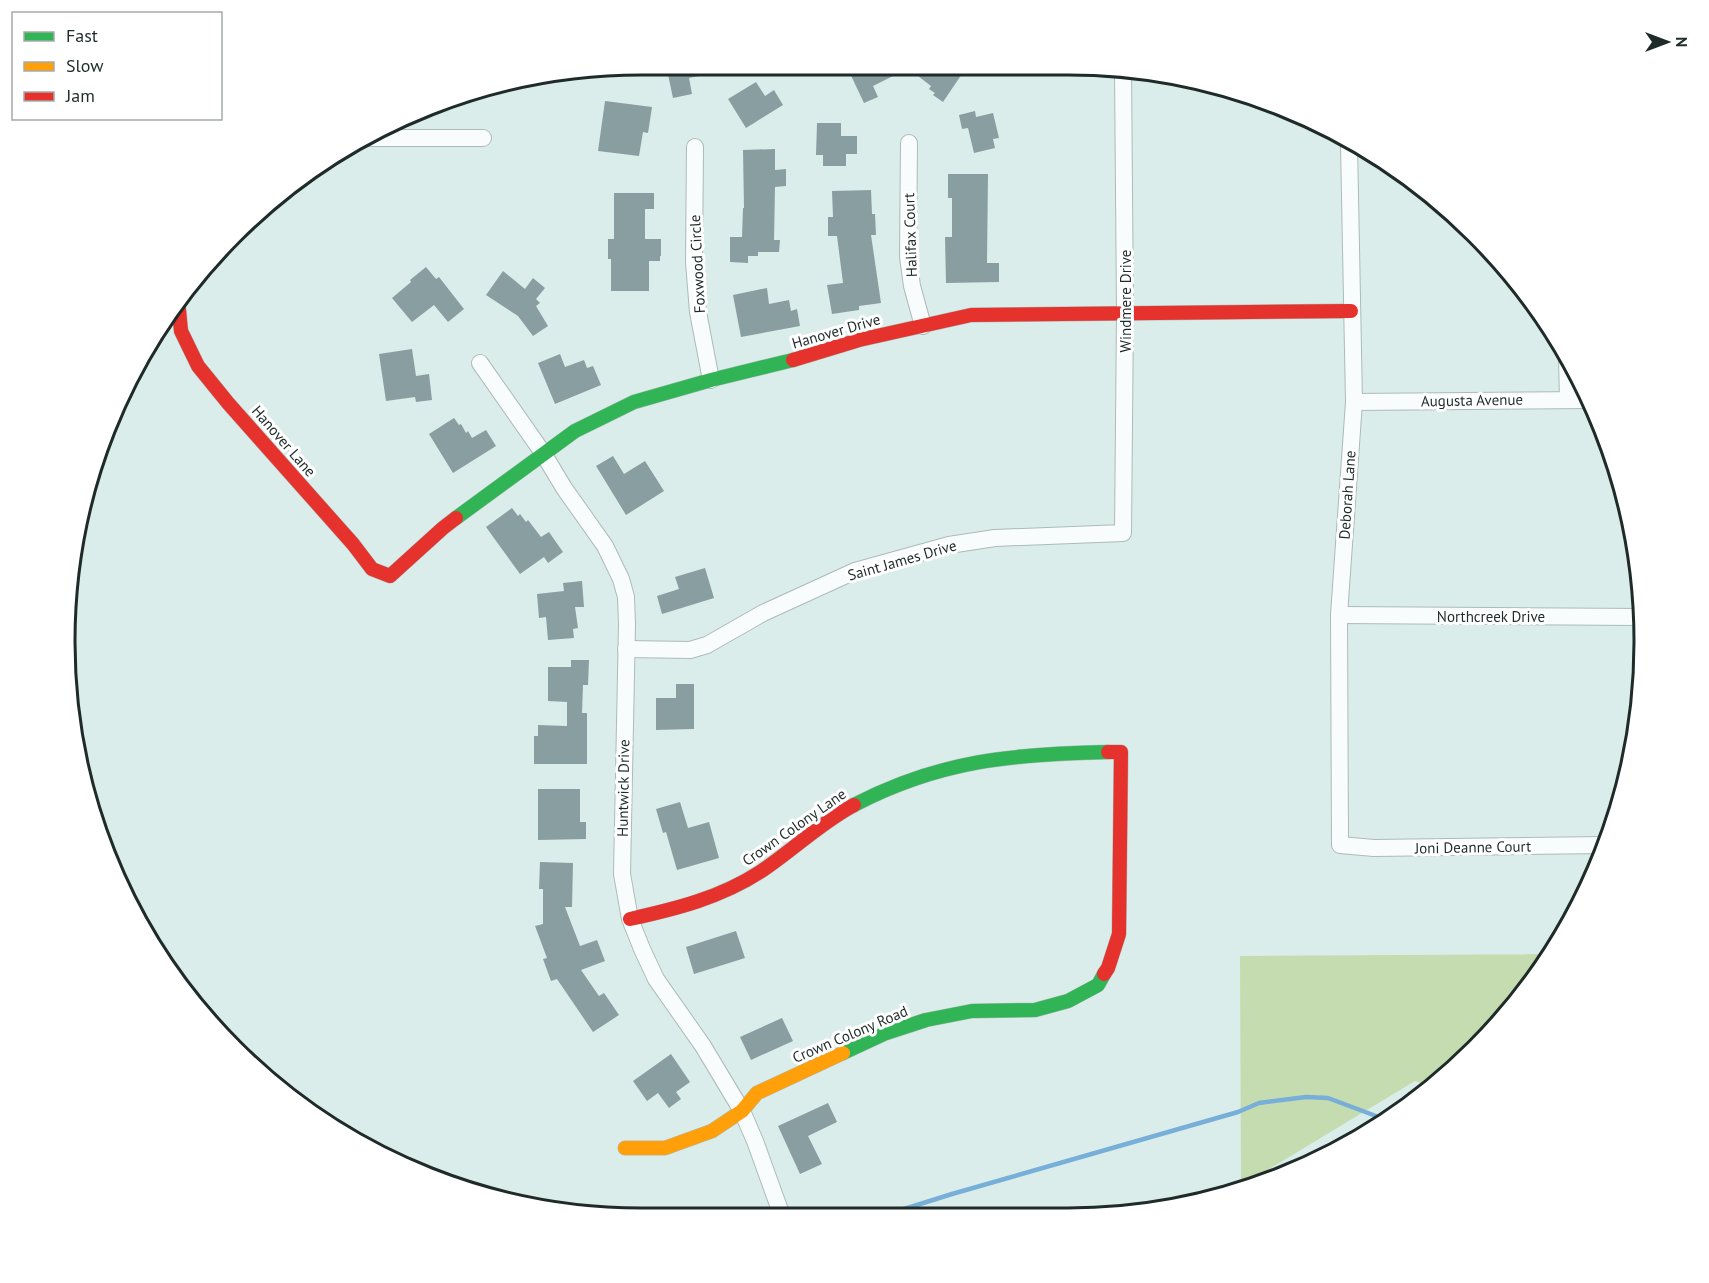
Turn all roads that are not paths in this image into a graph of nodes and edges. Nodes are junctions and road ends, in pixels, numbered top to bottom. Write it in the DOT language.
graph roads {
  1 [pos="1123,78"];
  2 [pos="382,138"];
  3 [pos="483,138"];
  4 [pos="909,143"];
  5 [pos="695,147"];
  6 [pos="1349,150"];
  7 [pos="1352,311"];
  8 [pos="1125,313"];
  9 [pos="179,314"];
  10 [pos="923,326"];
  11 [pos="480,363"];
  12 [pos="1567,375"];
  13 [pos="711,380"];
  14 [pos="1568,399"];
  15 [pos="1580,400"];
  16 [pos="1354,402"];
  17 [pos="543,453"];
  18 [pos="1123,532"];
  19 [pos="390,576"];
  20 [pos="1339,615"];
  21 [pos="1633,616"];
  22 [pos="626,650"];
  23 [pos="1121,752"];
  24 [pos="1340,845"];
  25 [pos="1596,846"];
  26 [pos="630,919"];
  27 [pos="742,1111"];
  28 [pos="625,1148"];
  29 [pos="779,1208"];
  1 -- 8 [label="street, Windmere Drive"];
  2 -- 3 [label="street"];
  4 -- 10 [label="street, Halifax Court"];
  5 -- 13 [label="street, Foxwood Circle"];
  6 -- 7 [label="street, Deborah Lane"];
  7 -- 8 [label="street, Hanover Drive"];
  7 -- 16 [label="street, Deborah Lane"];
  8 -- 10 [label="street, Hanover Drive"];
  8 -- 18 [label="street, Windmere Drive"];
  9 -- 19 [label="street, Hanover Lane"];
  10 -- 13 [label="street, Hanover Drive"];
  11 -- 17 [label="street, Huntwick Drive"];
  12 -- 14 [label="street"];
  13 -- 17 [label="street, Hanover Drive"];
  14 -- 15 [label="street, Augusta Avenue"];
  14 -- 16 [label="street, Augusta Avenue"];
  16 -- 20 [label="street, Deborah Lane"];
  17 -- 19 [label="street, Hanover Drive"];
  17 -- 22 [label="street, Huntwick Drive"];
  18 -- 22 [label="street, Saint James Drive"];
  20 -- 21 [label="street, Northcreek Drive"];
  20 -- 24 [label="street, Deborah Lane"];
  22 -- 26 [label="street, Huntwick Drive"];
  23 -- 26 [label="street, Crown Colony Lane"];
  23 -- 27 [label="street, Crown Colony Road"];
  24 -- 25 [label="street, Joni Deanne Court"];
  26 -- 27 [label="street, Huntwick Drive"];
  27 -- 28 [label="street, Crown Colony Road"];
  27 -- 29 [label="street, Huntwick Drive"];
}
